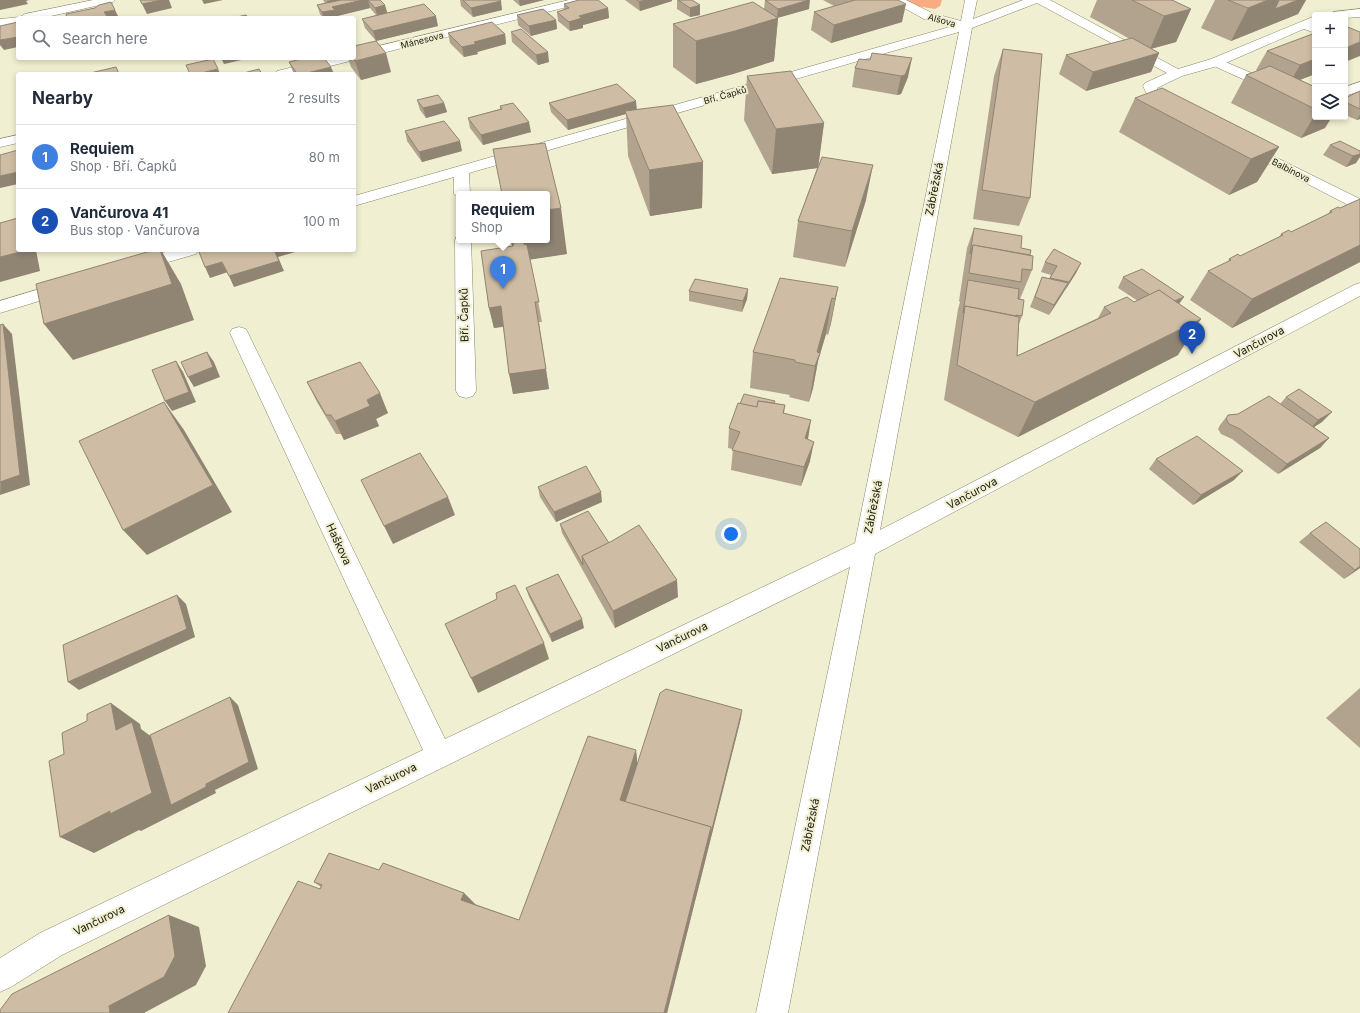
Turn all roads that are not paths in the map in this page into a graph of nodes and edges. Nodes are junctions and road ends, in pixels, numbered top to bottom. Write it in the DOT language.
graph roads {
  1 [pos="109,0"];
  2 [pos="583,0"];
  3 [pos="897,0"];
  4 [pos="971,0"];
  5 [pos="1034,0"];
  6 [pos="1041,0"];
  7 [pos="83,2"];
  8 [pos="1360,13"];
  9 [pos="1348,14"];
  10 [pos="32,16"];
  11 [pos="16,20"];
  12 [pos="0,23"];
  13 [pos="1311,25"];
  14 [pos="967,26"];
  15 [pos="356,56"];
  16 [pos="339,60"];
  17 [pos="1216,62"];
  18 [pos="290,72"];
  19 [pos="1178,73"];
  20 [pos="1360,86"];
  21 [pos="1348,91"];
  22 [pos="1312,94"];
  23 [pos="1185,115"];
  24 [pos="16,139"];
  25 [pos="1234,140"];
  26 [pos="0,143"];
  27 [pos="461,170"];
  28 [pos="462,191"];
  29 [pos="356,201"];
  30 [pos="1360,205"];
  31 [pos="463,243"];
  32 [pos="183,252"];
  33 [pos="122,270"];
  34 [pos="84,282"];
  35 [pos="1360,289"];
  36 [pos="0,307"];
  37 [pos="239,333"];
  38 [pos="466,391"];
  39 [pos="865,549"];
  40 [pos="439,755"];
  41 [pos="0,976"];
  42 [pos="772,1013"];
  1 -- 7 [label="street"];
  2 -- 15 [label="street, Mánesova"];
  3 -- 14 [label="street, Alšova"];
  4 -- 14 [label="street, Zábřežská"];
  5 -- 14 [label="street, Bří. Čapků"];
  6 -- 19 [label="street"];
  7 -- 10 [label="street"];
  8 -- 9 [label="street"];
  11 -- 12 [label="street"];
  13 -- 17 [label="street"];
  14 -- 27 [label="street, Bří. Čapků"];
  14 -- 39 [label="street, Zábřežská"];
  16 -- 18 [label="street"];
  17 -- 19 [label="street"];
  17 -- 22 [label="lane"];
  19 -- 23 [label="street"];
  20 -- 21 [label="lane"];
  24 -- 26 [label="street"];
  25 -- 30 [label="street, Balbínova"];
  27 -- 28 [label="street"];
  27 -- 29 [label="street, Bří. Čapků"];
  31 -- 38 [label="street, Bří. Čapků"];
  32 -- 33 [label="street"];
  34 -- 36 [label="street"];
  35 -- 39 [label="street, Vančurova"];
  37 -- 40 [label="street, Haškova"];
  39 -- 40 [label="street, Vančurova"];
  39 -- 42 [label="street, Zábřežská"];
  40 -- 41 [label="street, Vančurova"];
}
